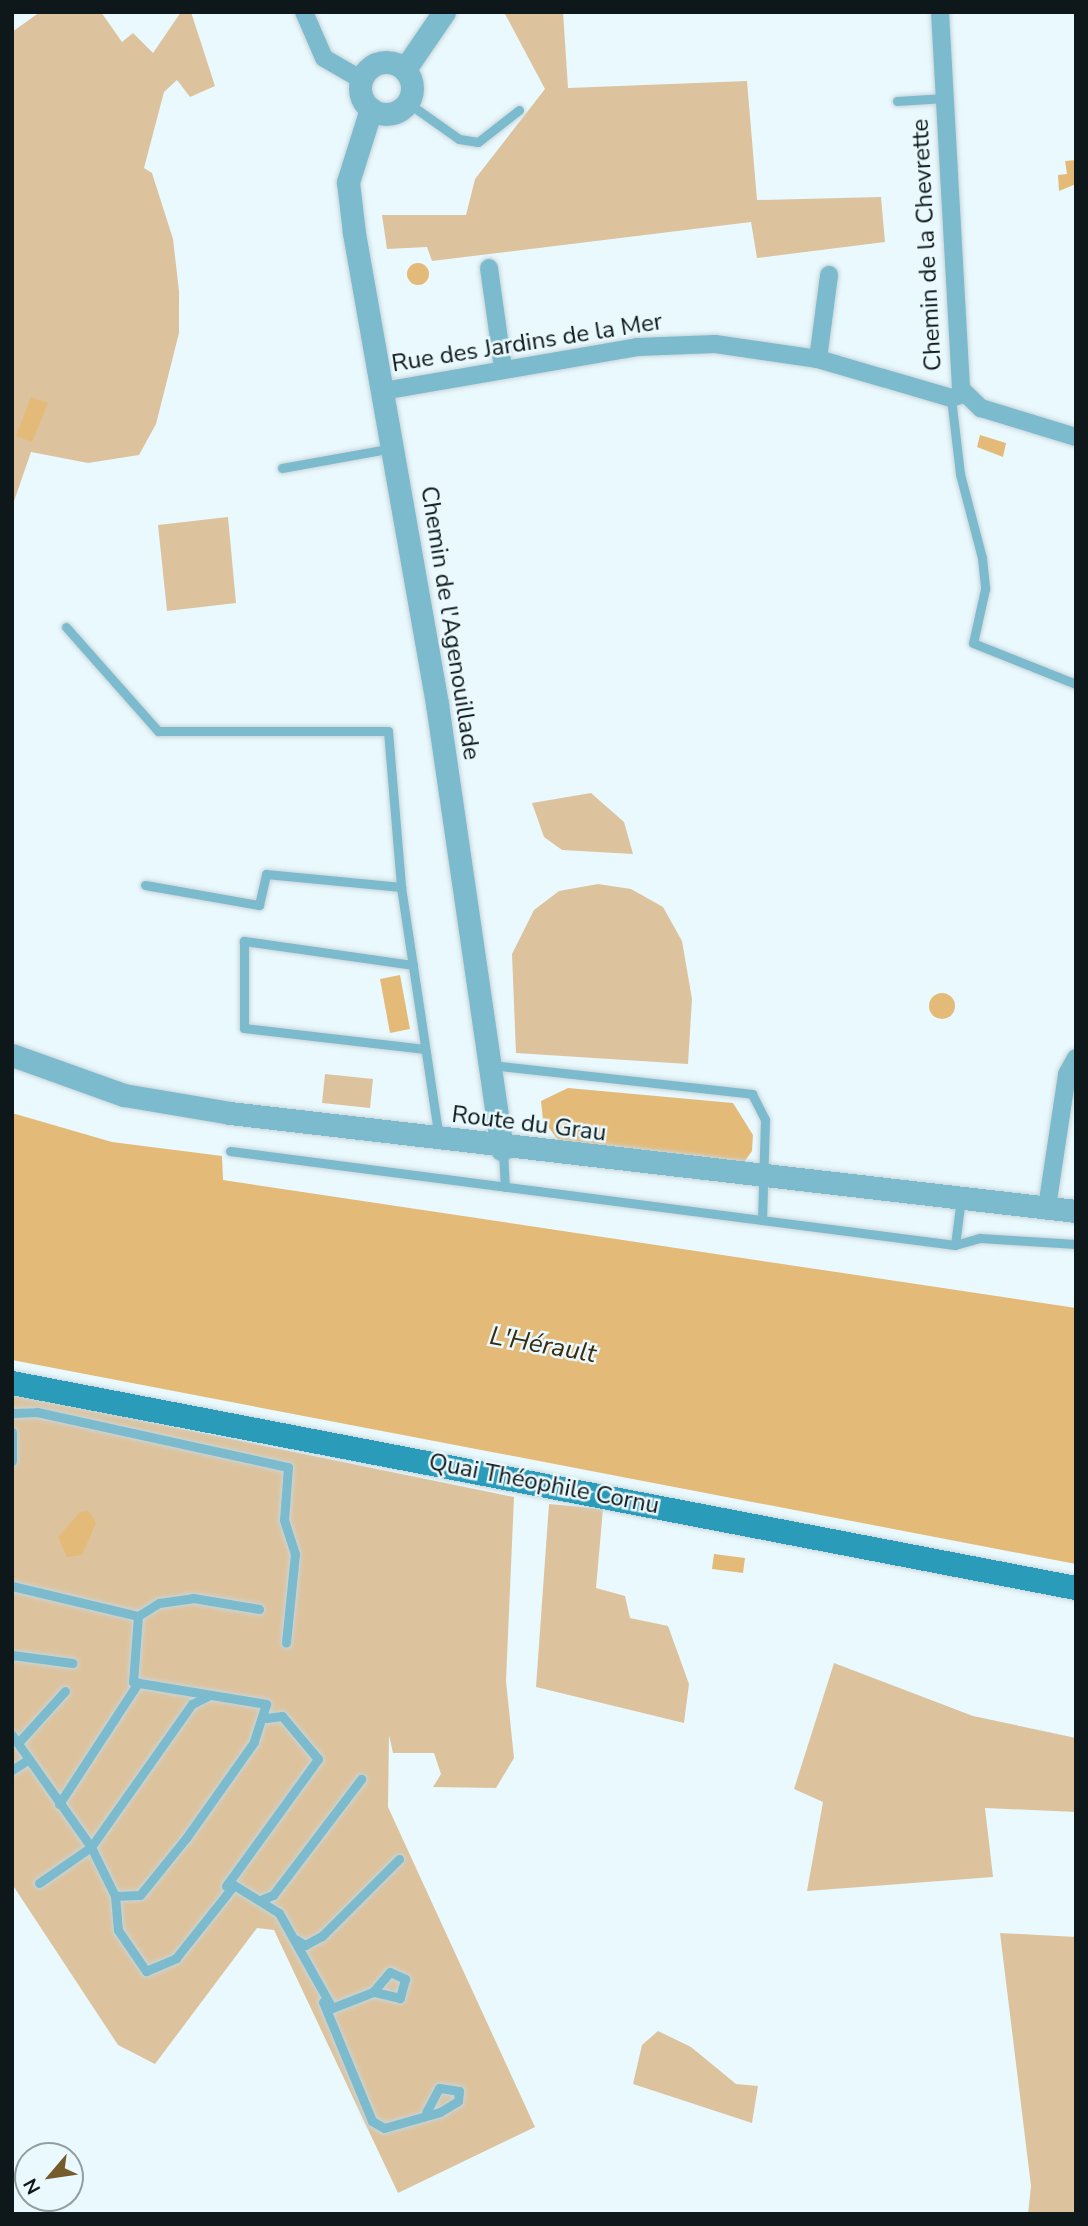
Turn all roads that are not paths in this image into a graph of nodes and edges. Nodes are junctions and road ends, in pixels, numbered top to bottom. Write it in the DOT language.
graph roads {
  1 [pos="303,12"];
  2 [pos="443,12"];
  3 [pos="940,12"];
  4 [pos="405,69"];
  5 [pos="362,79"];
  6 [pos="944,97"];
  7 [pos="897,101"];
  8 [pos="408,103"];
  9 [pos="371,109"];
  10 [pos="519,110"];
  11 [pos="489,268"];
  12 [pos="829,275"];
  13 [pos="818,359"];
  14 [pos="503,368"];
  15 [pos="383,391"];
  16 [pos="957,396"];
  17 [pos="1076,437"];
  18 [pos="394,448"];
  19 [pos="282,468"];
  20 [pos="66,627"];
  21 [pos="1076,684"];
  22 [pos="145,885"];
  23 [pos="401,887"];
  24 [pos="413,965"];
  25 [pos="425,1049"];
  26 [pos="12,1055"];
  27 [pos="1076,1058"];
  28 [pos="491,1065"];
  29 [pos="439,1139"];
  30 [pos="502,1149"];
  31 [pos="230,1151"];
  32 [pos="759,1175"];
  33 [pos="505,1187"];
  34 [pos="961,1198"];
  35 [pos="1047,1207"];
  36 [pos="1076,1210"];
  37 [pos="762,1220"];
  38 [pos="1076,1244"];
  39 [pos="955,1245"];
  40 [pos="12,1383"];
  41 [pos="12,1413"];
  42 [pos="12,1432"];
  43 [pos="12,1461"];
  44 [pos="12,1586"];
  45 [pos="1076,1588"];
  46 [pos="260,1609"];
  47 [pos="138,1616"];
  48 [pos="286,1643"];
  49 [pos="12,1655"];
  50 [pos="72,1663"];
  51 [pos="138,1683"];
  52 [pos="65,1692"];
  53 [pos="209,1695"];
  54 [pos="265,1718"];
  55 [pos="15,1739"];
  56 [pos="29,1759"];
  57 [pos="12,1770"];
  58 [pos="361,1779"];
  59 [pos="59,1804"];
  60 [pos="91,1847"];
  61 [pos="399,1859"];
  62 [pos="39,1883"];
  63 [pos="223,1890"];
  64 [pos="115,1896"];
  65 [pos="263,1899"];
  66 [pos="295,1939"];
  67 [pos="373,1992"];
  68 [pos="322,2000"];
  69 [pos="426,2112"];
  1 -- 5 [label="street"];
  2 -- 4 [label="street"];
  3 -- 6 [label="street, Chemin de la Chevrette"];
  4 -- 5 [label="street"];
  4 -- 8 [label="street"];
  5 -- 9 [label="street"];
  6 -- 7 [label="lane"];
  6 -- 16 [label="street, Chemin de la Chevrette"];
  8 -- 9 [label="street"];
  8 -- 10 [label="lane"];
  9 -- 15 [label="street, Chemin de l'Agenouillade"];
  11 -- 14 [label="street"];
  12 -- 13 [label="street"];
  13 -- 14 [label="street, Rue des Jardins de la Mer"];
  13 -- 16 [label="street, Rue des Jardins de la Mer"];
  14 -- 15 [label="street, Rue des Jardins de la Mer"];
  15 -- 18 [label="street, Chemin de l'Agenouillade"];
  16 -- 17 [label="street, Chemin de la Chevrette"];
  16 -- 21 [label="lane"];
  18 -- 19 [label="lane"];
  18 -- 28 [label="street, Chemin de l'Agenouillade"];
  20 -- 23 [label="lane"];
  22 -- 23 [label="lane"];
  23 -- 24 [label="lane"];
  24 -- 25 [label="lane"];
  24 -- 25 [label="lane"];
  25 -- 29 [label="lane"];
  26 -- 29 [label="street, Route du Grau"];
  27 -- 35 [label="street"];
  28 -- 30 [label="street, Chemin de l'Agenouillade"];
  28 -- 32 [label="lane"];
  29 -- 30 [label="street, Route du Grau"];
  30 -- 32 [label="street, Route du Grau"];
  30 -- 33 [label="lane"];
  31 -- 33 [label="lane"];
  32 -- 34 [label="street, Route du Grau"];
  32 -- 37 [label="lane"];
  33 -- 37 [label="lane"];
  34 -- 35 [label="street, Route du Grau"];
  34 -- 39 [label="lane"];
  35 -- 36 [label="street, Route du Grau"];
  37 -- 39 [label="lane"];
  38 -- 39 [label="lane"];
  40 -- 45 [label="main road, Quai Théophile Cornu"];
  41 -- 48 [label="lane"];
  42 -- 43 [label="lane"];
  44 -- 47 [label="lane"];
  46 -- 47 [label="lane"];
  47 -- 51 [label="lane"];
  49 -- 50 [label="lane"];
  51 -- 53 [label="lane"];
  51 -- 59 [label="lane"];
  52 -- 55 [label="lane"];
  53 -- 54 [label="lane"];
  53 -- 60 [label="lane"];
  54 -- 63 [label="lane"];
  54 -- 64 [label="lane"];
  55 -- 56 [label="lane"];
  56 -- 57 [label="lane"];
  56 -- 59 [label="lane"];
  58 -- 65 [label="lane"];
  59 -- 60 [label="lane"];
  60 -- 62 [label="lane"];
  60 -- 64 [label="lane"];
  61 -- 66 [label="lane"];
  63 -- 64 [label="lane"];
  63 -- 65 [label="lane"];
  65 -- 66 [label="lane"];
  66 -- 68 [label="lane"];
  67 -- 68 [label="lane"];
  68 -- 69 [label="lane"];
}
